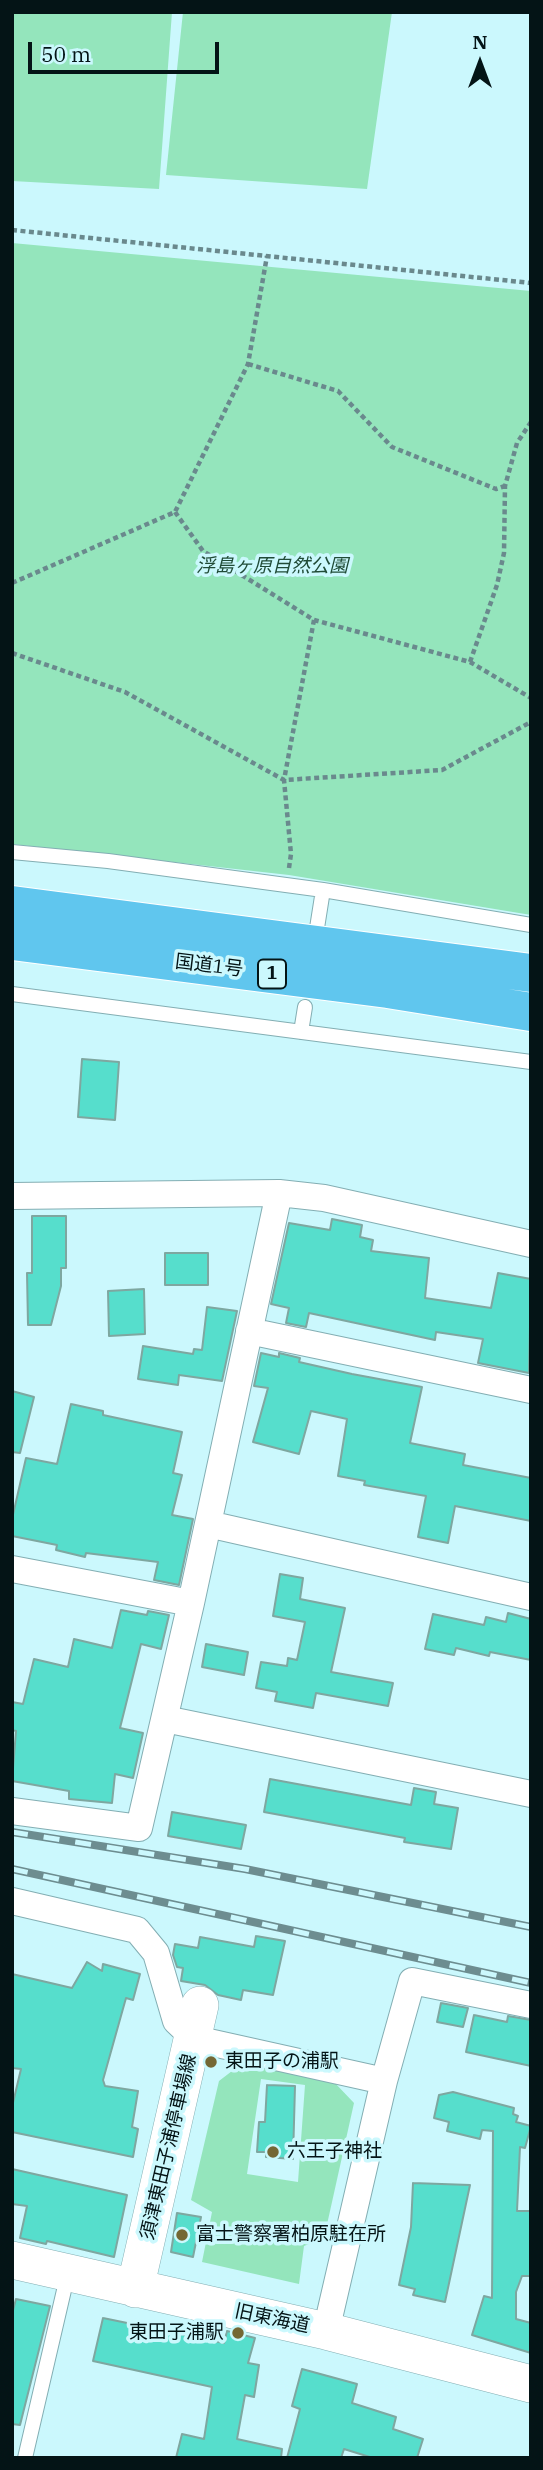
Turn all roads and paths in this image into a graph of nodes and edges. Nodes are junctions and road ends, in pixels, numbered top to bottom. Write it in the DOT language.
graph roads {
  1 [pos="12,230"];
  2 [pos="267,256"];
  3 [pos="531,283"];
  4 [pos="248,364"];
  5 [pos="531,422"];
  6 [pos="506,486"];
  7 [pos="175,512"];
  8 [pos="12,583"];
  9 [pos="314,620"];
  10 [pos="12,653"];
  11 [pos="470,662"];
  12 [pos="531,698"];
  13 [pos="531,722"];
  14 [pos="284,780"];
  15 [pos="12,852"];
  16 [pos="286,885"];
  17 [pos="323,890"];
  18 [pos="12,905"];
  19 [pos="531,925"];
  20 [pos="317,928"];
  21 [pos="12,941"];
  22 [pos="531,973"];
  23 [pos="12,994"];
  24 [pos="305,1007"];
  25 [pos="531,1012"];
  26 [pos="301,1032"];
  27 [pos="531,1062"];
  28 [pos="279,1193"];
  29 [pos="12,1196"];
  30 [pos="531,1244"];
  31 [pos="249,1331"];
  32 [pos="531,1390"];
  33 [pos="208,1524"];
  34 [pos="12,1569"];
  35 [pos="531,1597"];
  36 [pos="191,1603"];
  37 [pos="166,1719"];
  38 [pos="531,1794"];
  39 [pos="12,1811"];
  40 [pos="12,1901"];
  41 [pos="531,2005"];
  42 [pos="198,2022"];
  43 [pos="384,2081"];
  44 [pos="12,2260"];
  45 [pos="68,2273"];
  46 [pos="135,2289"];
  47 [pos="326,2331"];
  48 [pos="531,2384"];
  49 [pos="25,2458"];
  1 -- 2 [label="path"];
  2 -- 3 [label="path"];
  2 -- 4 [label="path"];
  4 -- 6 [label="path"];
  4 -- 7 [label="path"];
  5 -- 6 [label="path"];
  6 -- 11 [label="path"];
  7 -- 8 [label="path"];
  7 -- 9 [label="path"];
  9 -- 11 [label="path"];
  9 -- 14 [label="path"];
  10 -- 14 [label="path"];
  11 -- 12 [label="path"];
  13 -- 14 [label="path"];
  14 -- 16 [label="path"];
  15 -- 16 [label="lane"];
  16 -- 17 [label="lane"];
  17 -- 19 [label="lane"];
  17 -- 20 [label="lane"];
  18 -- 22 [label="highway, 国道1号 / 1"];
  21 -- 25 [label="highway, 国道1号 / 1"];
  23 -- 26 [label="lane"];
  24 -- 26 [label="lane"];
  26 -- 27 [label="lane"];
  28 -- 29 [label="street"];
  28 -- 30 [label="street"];
  28 -- 31 [label="street"];
  31 -- 32 [label="street"];
  31 -- 33 [label="street"];
  33 -- 35 [label="street"];
  33 -- 36 [label="street"];
  34 -- 36 [label="street"];
  36 -- 37 [label="street"];
  37 -- 38 [label="street"];
  37 -- 39 [label="street"];
  40 -- 42 [label="street"];
  41 -- 43 [label="street"];
  42 -- 43 [label="street"];
  42 -- 46 [label="main road, 須津東田子浦停車場線"];
  43 -- 47 [label="street"];
  44 -- 45 [label="main road, 旧東海道"];
  45 -- 46 [label="main road, 旧東海道"];
  45 -- 49 [label="lane"];
  46 -- 47 [label="main road, 旧東海道"];
  47 -- 48 [label="main road, 旧東海道"];
}
